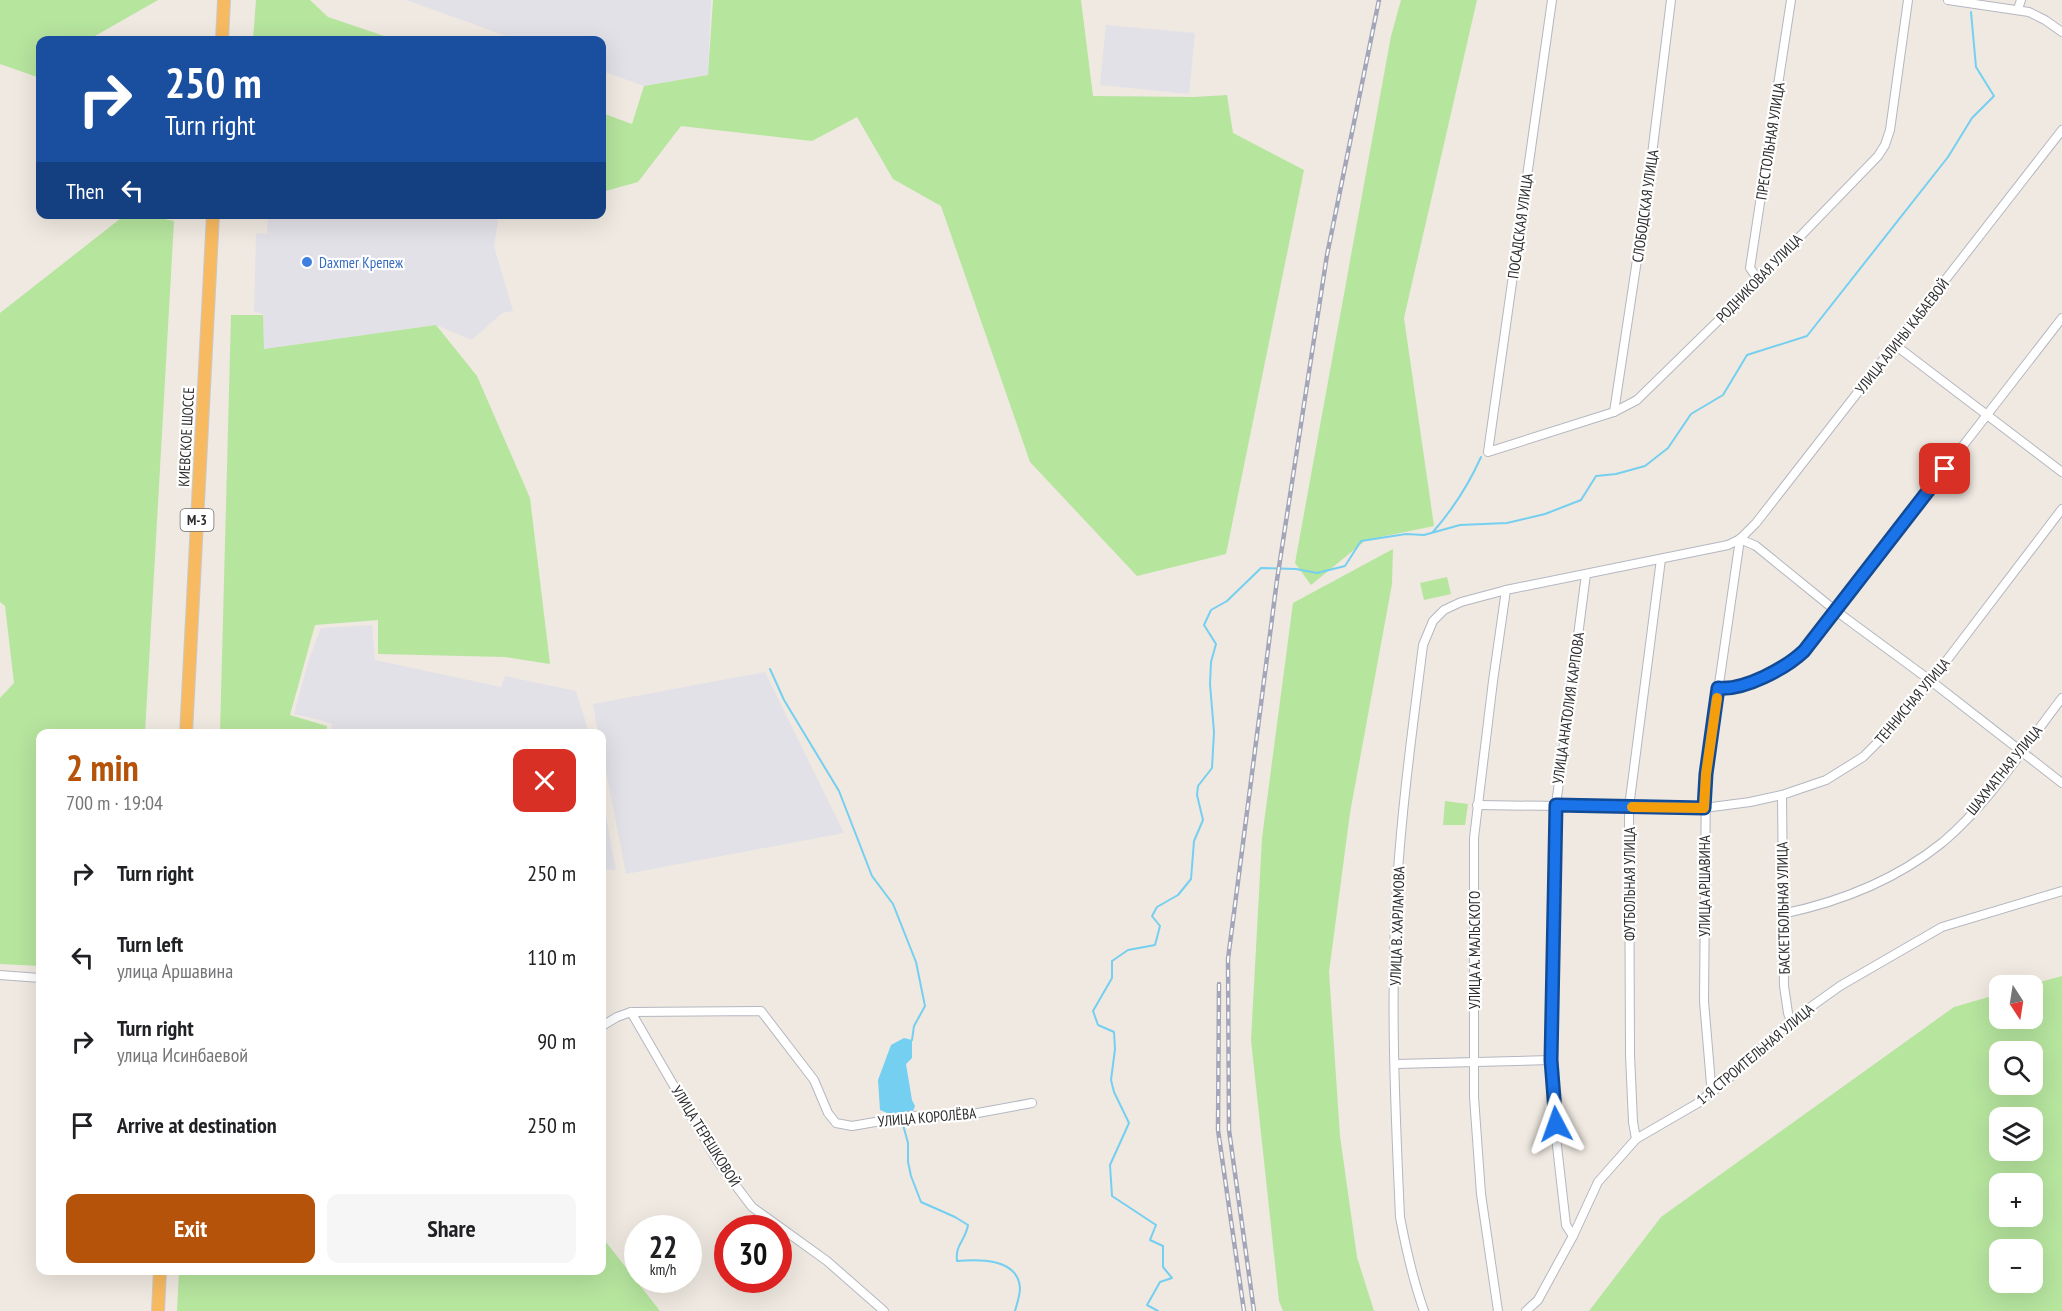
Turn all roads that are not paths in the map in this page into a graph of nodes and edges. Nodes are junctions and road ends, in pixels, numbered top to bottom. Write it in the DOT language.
graph roads {
  1 [pos="224,0"];
  2 [pos="1552,0"];
  3 [pos="1671,0"];
  4 [pos="1791,0"];
  5 [pos="1908,0"];
  6 [pos="1948,0"];
  7 [pos="2021,0"];
  8 [pos="2018,9"];
  9 [pos="2062,32"];
  10 [pos="222,36"];
  11 [pos="2062,130"];
  12 [pos="213,219"];
  13 [pos="1758,279"];
  14 [pos="2062,318"];
  15 [pos="1895,345"];
  16 [pos="1614,412"];
  17 [pos="1986,416"];
  18 [pos="1488,452"];
  19 [pos="2062,472"];
  20 [pos="2062,510"];
  21 [pos="1740,539"];
  22 [pos="1661,559"];
  23 [pos="1586,574"];
  24 [pos="1506,590"];
  25 [pos="1836,611"];
  26 [pos="1931,681"];
  27 [pos="1718,688"];
  28 [pos="2062,698"];
  29 [pos="186,729"];
  30 [pos="2020,751"];
  31 [pos="2062,783"];
  32 [pos="1782,795"];
  33 [pos="1477,805"];
  34 [pos="1556,805"];
  35 [pos="1629,807"];
  36 [pos="1704,808"];
  37 [pos="2062,891"];
  38 [pos="1782,914"];
  39 [pos="0,975"];
  40 [pos="36,978"];
  41 [pos="631,1012"];
  42 [pos="1791,1021"];
  43 [pos="606,1024"];
  44 [pos="1551,1060"];
  45 [pos="1475,1061"];
  46 [pos="1396,1064"];
  47 [pos="1715,1090"];
  48 [pos="1032,1103"];
  49 [pos="1636,1139"];
  50 [pos="1573,1236"];
  51 [pos="160,1275"];
  52 [pos="158,1311"];
  53 [pos="884,1311"];
  54 [pos="1425,1311"];
  55 [pos="1498,1311"];
  56 [pos="1526,1311"];
  1 -- 10 [label="highway"];
  2 -- 18 [label="street, ПОСАДСКАЯ УЛИЦА"];
  3 -- 16 [label="street, СЛОБОДСКАЯ УЛИЦА"];
  4 -- 13 [label="street, ПРЕСТОЛЬНАЯ УЛИЦА"];
  5 -- 13 [label="street, РОДНИКОВАЯ УЛИЦА"];
  6 -- 8 [label="street"];
  7 -- 8 [label="street"];
  8 -- 9 [label="street"];
  11 -- 15 [label="street, УЛИЦА АЛИНЫ КАБАЕВОЙ"];
  12 -- 29 [label="highway, КИЕВСКОЕ ШОССЕ / М-3"];
  13 -- 16 [label="street, РОДНИКОВАЯ УЛИЦА"];
  14 -- 17 [label="street"];
  15 -- 17 [label="street"];
  15 -- 21 [label="street, УЛИЦА АЛИНЫ КАБАЕВОЙ"];
  16 -- 18 [label="street, РОДНИКОВАЯ УЛИЦА"];
  17 -- 19 [label="street"];
  17 -- 25 [label="street"];
  20 -- 26 [label="street, ТЕННИСНАЯ УЛИЦА"];
  21 -- 22 [label="street, УЛИЦА В. ХАРЛАМОВА"];
  21 -- 25 [label="street"];
  21 -- 27 [label="street, УЛИЦА АРШАВИНА"];
  22 -- 23 [label="street, УЛИЦА В. ХАРЛАМОВА"];
  22 -- 35 [label="street, ФУТБОЛЬНАЯ УЛИЦА"];
  23 -- 24 [label="street, УЛИЦА В. ХАРЛАМОВА"];
  23 -- 34 [label="street, УЛИЦА АНАТОЛИЯ КАРПОВА"];
  24 -- 33 [label="street, УЛИЦА А. МАЛЬСКОГО"];
  24 -- 46 [label="street, УЛИЦА В. ХАРЛАМОВА"];
  25 -- 26 [label="street"];
  25 -- 27 [label="street"];
  26 -- 30 [label="street"];
  26 -- 32 [label="street, ТЕННИСНАЯ УЛИЦА"];
  27 -- 36 [label="street, УЛИЦА АРШАВИНА"];
  28 -- 30 [label="street, ШАХМАТНАЯ УЛИЦА"];
  30 -- 31 [label="street"];
  30 -- 38 [label="street, ШАХМАТНАЯ УЛИЦА"];
  32 -- 36 [label="street, ТЕННИСНАЯ УЛИЦА"];
  32 -- 38 [label="street, БАСКЕТБОЛЬНАЯ УЛИЦА"];
  33 -- 34 [label="street, ТЕННИСНАЯ УЛИЦА"];
  33 -- 45 [label="street, УЛИЦА А. МАЛЬСКОГО"];
  34 -- 35 [label="street, ТЕННИСНАЯ УЛИЦА"];
  34 -- 44 [label="street, УЛИЦА АНАТОЛИЯ КАРПОВА"];
  35 -- 36 [label="street, ТЕННИСНАЯ УЛИЦА"];
  35 -- 49 [label="street, ФУТБОЛЬНАЯ УЛИЦА"];
  36 -- 47 [label="street, УЛИЦА АРШАВИНА"];
  37 -- 42 [label="street, 1-Я СТРОИТЕЛЬНАЯ УЛИЦА"];
  38 -- 42 [label="street, БАСКЕТБОЛЬНАЯ УЛИЦА"];
  39 -- 40 [label="street"];
  41 -- 43 [label="street"];
  41 -- 48 [label="street, УЛИЦА КОРОЛЁВА"];
  41 -- 53 [label="street, УЛИЦА ТЕРЕШКОВОЙ"];
  42 -- 47 [label="street, 1-Я СТРОИТЕЛЬНАЯ УЛИЦА"];
  44 -- 45 [label="street"];
  44 -- 50 [label="street, УЛИЦА АНАТОЛИЯ КАРПОВА"];
  45 -- 46 [label="street"];
  45 -- 55 [label="street, УЛИЦА А. МАЛЬСКОГО"];
  46 -- 54 [label="street, УЛИЦА В. ХАРЛАМОВА"];
  47 -- 49 [label="street, 1-Я СТРОИТЕЛЬНАЯ УЛИЦА"];
  49 -- 50 [label="street, 1-Я СТРОИТЕЛЬНАЯ УЛИЦА"];
  50 -- 56 [label="street, 1-Я СТРОИТЕЛЬНАЯ УЛИЦА"];
  51 -- 52 [label="highway"];
}
